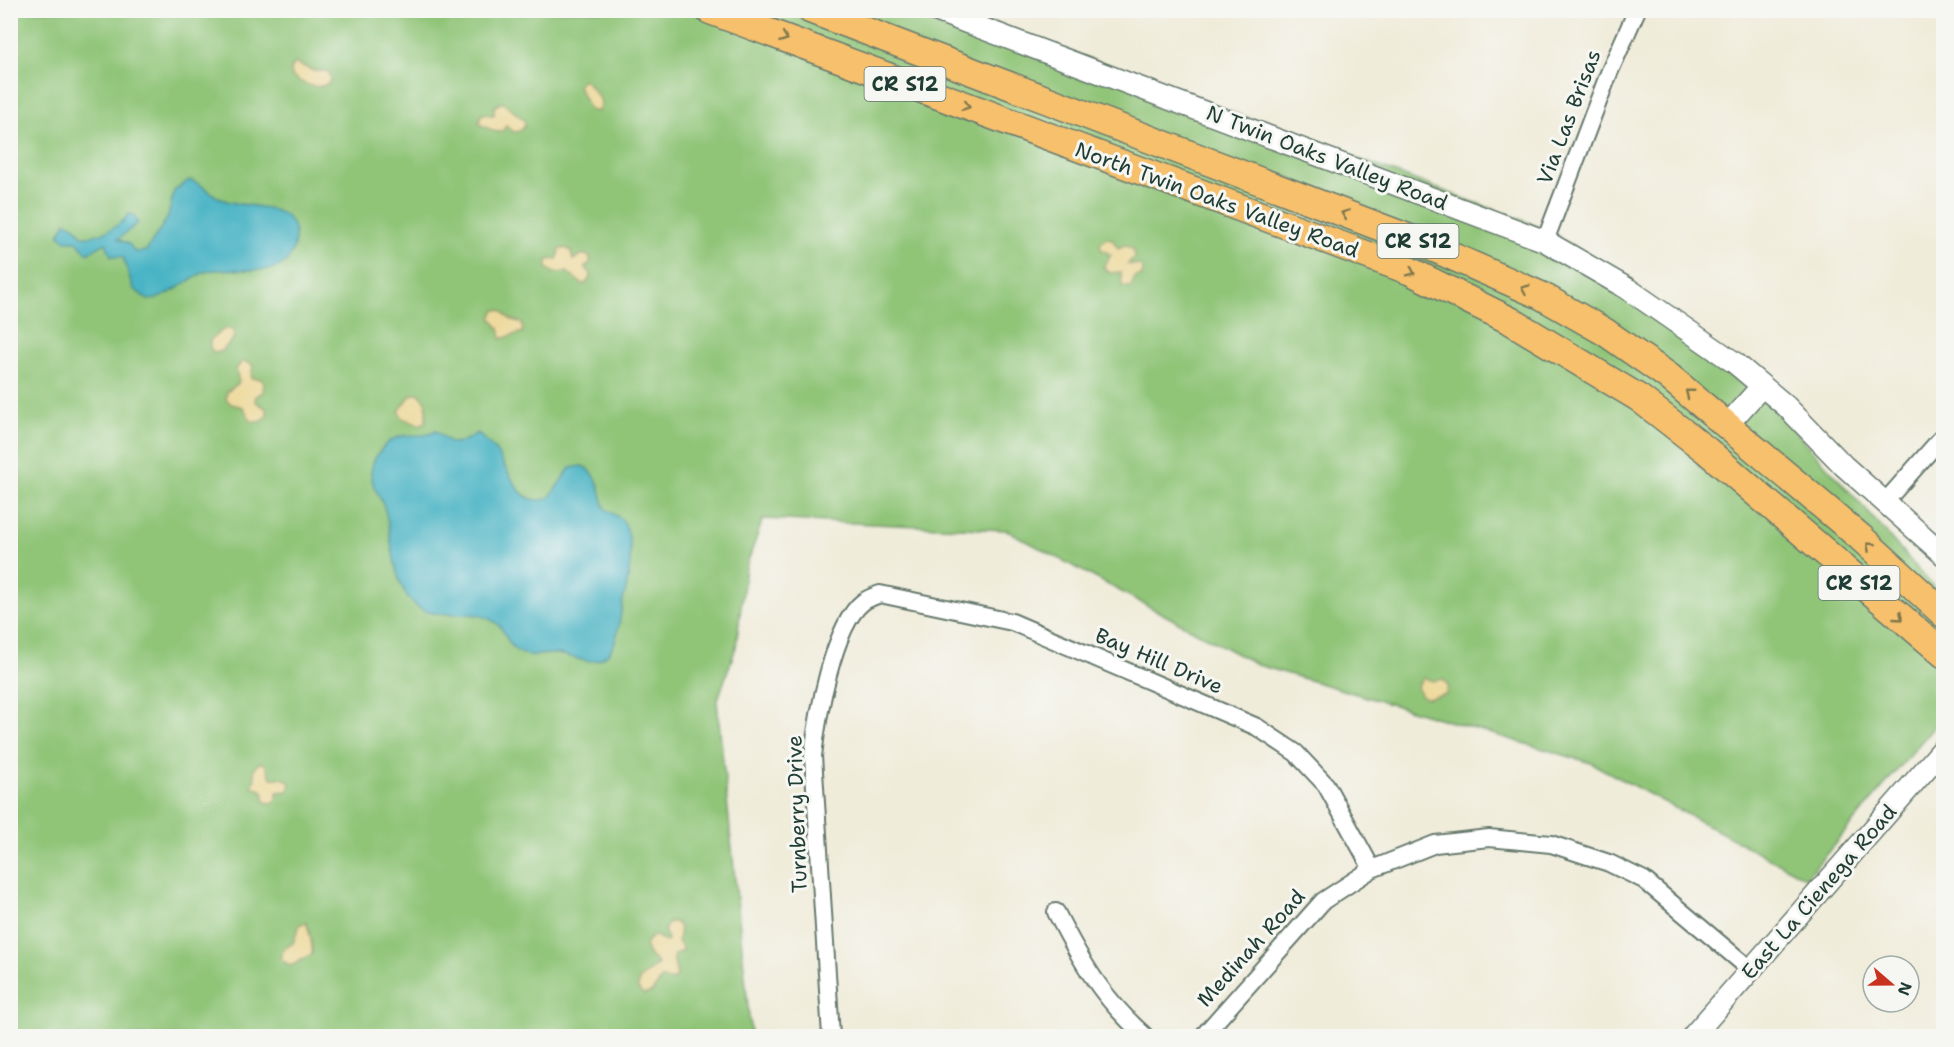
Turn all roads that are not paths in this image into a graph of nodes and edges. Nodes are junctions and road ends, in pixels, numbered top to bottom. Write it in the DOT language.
graph roads {
  1 [pos="709,10"];
  2 [pos="811,10"];
  3 [pos="934,10"];
  4 [pos="1637,10"];
  5 [pos="1545,241"];
  6 [pos="1598,373"];
  7 [pos="1762,386"];
  8 [pos="1728,424"];
  9 [pos="1944,435"];
  10 [pos="1884,504"];
  11 [pos="1775,510"];
  12 [pos="1944,555"];
  13 [pos="864,601"];
  14 [pos="1944,614"];
  15 [pos="1944,654"];
  16 [pos="1944,748"];
  17 [pos="1372,869"];
  18 [pos="1056,912"];
  19 [pos="1751,970"];
  20 [pos="831,1036"];
  21 [pos="1144,1036"];
  22 [pos="1203,1036"];
  23 [pos="1693,1036"];
  1 -- 6 [label="main road, North Twin Oaks Valley Road / CR S12, one-way"];
  8 -- 2 [label="main road, North Twin Oaks Valley Road / CR S12, one-way"];
  3 -- 5 [label="street, N Twin Oaks Valley Road"];
  4 -- 5 [label="street, Via Las Brisas"];
  5 -- 7 [label="street, N Twin Oaks Valley Road"];
  6 -- 8 [label="main road"];
  6 -- 11 [label="main road, North Twin Oaks Valley Road / CR S12"];
  7 -- 8 [label="street"];
  7 -- 10 [label="street, N Twin Oaks Valley Road"];
  8 -- 11 [label="main road"];
  14 -- 8 [label="main road, North Twin Oaks Valley Road / CR S12, one-way"];
  9 -- 10 [label="street"];
  10 -- 12 [label="street, N Twin Oaks Valley Road"];
  11 -- 15 [label="main road, North Twin Oaks Valley Road / CR S12, one-way"];
  13 -- 17 [label="street, Bay Hill Drive"];
  13 -- 20 [label="street, Turnberry Drive"];
  16 -- 19 [label="street, East La Cienega Road"];
  17 -- 19 [label="street, Medinah Road"];
  17 -- 22 [label="street, Medinah Road"];
  18 -- 21 [label="street"];
  19 -- 23 [label="street, East La Cienega Road"];
}
